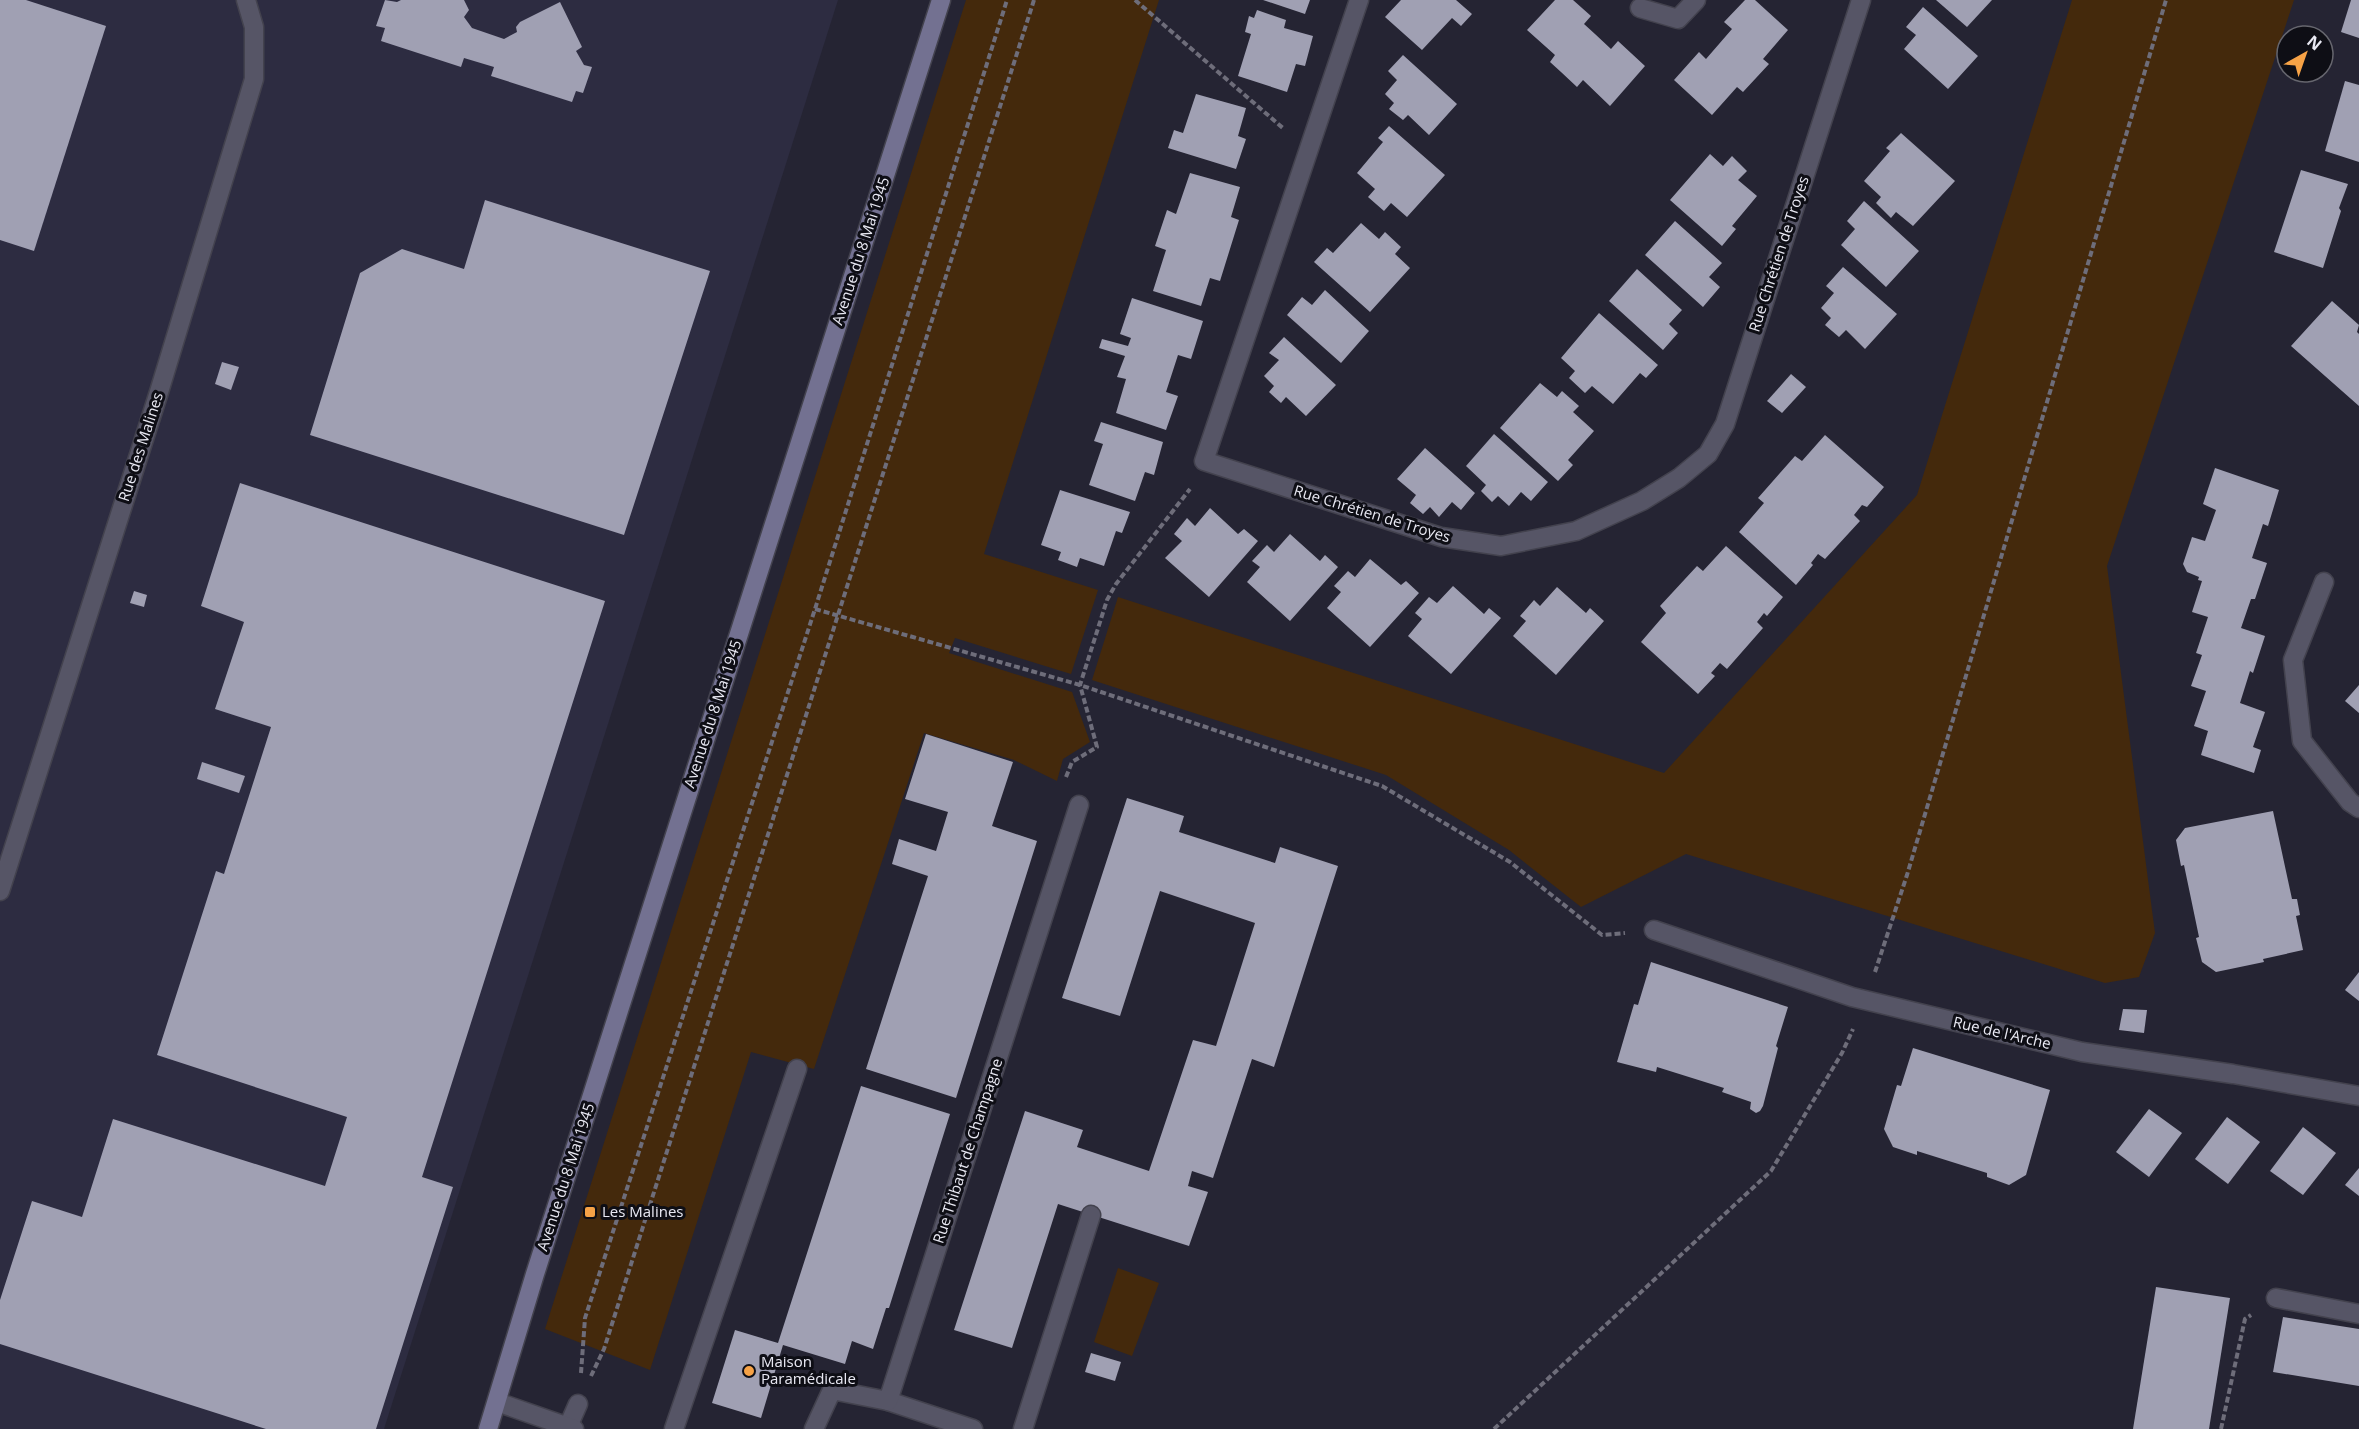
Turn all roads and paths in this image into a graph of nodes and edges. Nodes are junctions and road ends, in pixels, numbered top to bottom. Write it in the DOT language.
graph roads {
  1 [pos="246,0"];
  2 [pos="941,0"];
  3 [pos="1007,0"];
  4 [pos="1034,0"];
  5 [pos="1135,0"];
  6 [pos="1359,0"];
  7 [pos="1696,0"];
  8 [pos="1862,0"];
  9 [pos="2166,0"];
  10 [pos="1640,8"];
  11 [pos="1308,150"];
  12 [pos="1204,461"];
  13 [pos="2324,582"];
  14 [pos="815,609"];
  15 [pos="839,616"];
  16 [pos="1080,685"];
  17 [pos="1079,805"];
  18 [pos="2359,808"];
  19 [pos="0,891"];
  20 [pos="1654,930"];
  21 [pos="1866,1001"];
  22 [pos="797,1069"];
  23 [pos="2359,1096"];
  24 [pos="1091,1215"];
  25 [pos="2276,1298"];
  26 [pos="2359,1314"];
  27 [pos="888,1401"];
  28 [pos="497,1402"];
  29 [pos="578,1404"];
  30 [pos="570,1428"];
  31 [pos="488,1429"];
  32 [pos="674,1429"];
  33 [pos="814,1429"];
  34 [pos="973,1429"];
  35 [pos="1023,1429"];
  36 [pos="1494,1429"];
  37 [pos="2221,1429"];
  1 -- 19 [label="street, Rue des Malines"];
  2 -- 28 [label="street, Avenue du 8 Mai 1945"];
  3 -- 14 [label="path"];
  4 -- 15 [label="path"];
  5 -- 11 [label="path"];
  6 -- 11 [label="street"];
  7 -- 10 [label="street"];
  8 -- 12 [label="street, Rue Chrétien de Troyes"];
  9 -- 21 [label="path"];
  11 -- 12 [label="street"];
  12 -- 16 [label="path"];
  13 -- 18 [label="street"];
  14 -- 15 [label="path"];
  14 -- 29 [label="path"];
  15 -- 16 [label="path"];
  15 -- 29 [label="path"];
  16 -- 17 [label="path"];
  16 -- 20 [label="path"];
  17 -- 27 [label="street, Rue Thibaut de Champagne"];
  20 -- 21 [label="street, Rue de l'Arche"];
  21 -- 23 [label="street, Rue de l'Arche"];
  21 -- 36 [label="path"];
  22 -- 32 [label="street"];
  24 -- 35 [label="street"];
  25 -- 26 [label="street"];
  25 -- 37 [label="path"];
  27 -- 33 [label="street"];
  27 -- 34 [label="street"];
  28 -- 30 [label="street"];
  28 -- 31 [label="street, Avenue du 8 Mai 1945"];
  29 -- 30 [label="street"];
}
